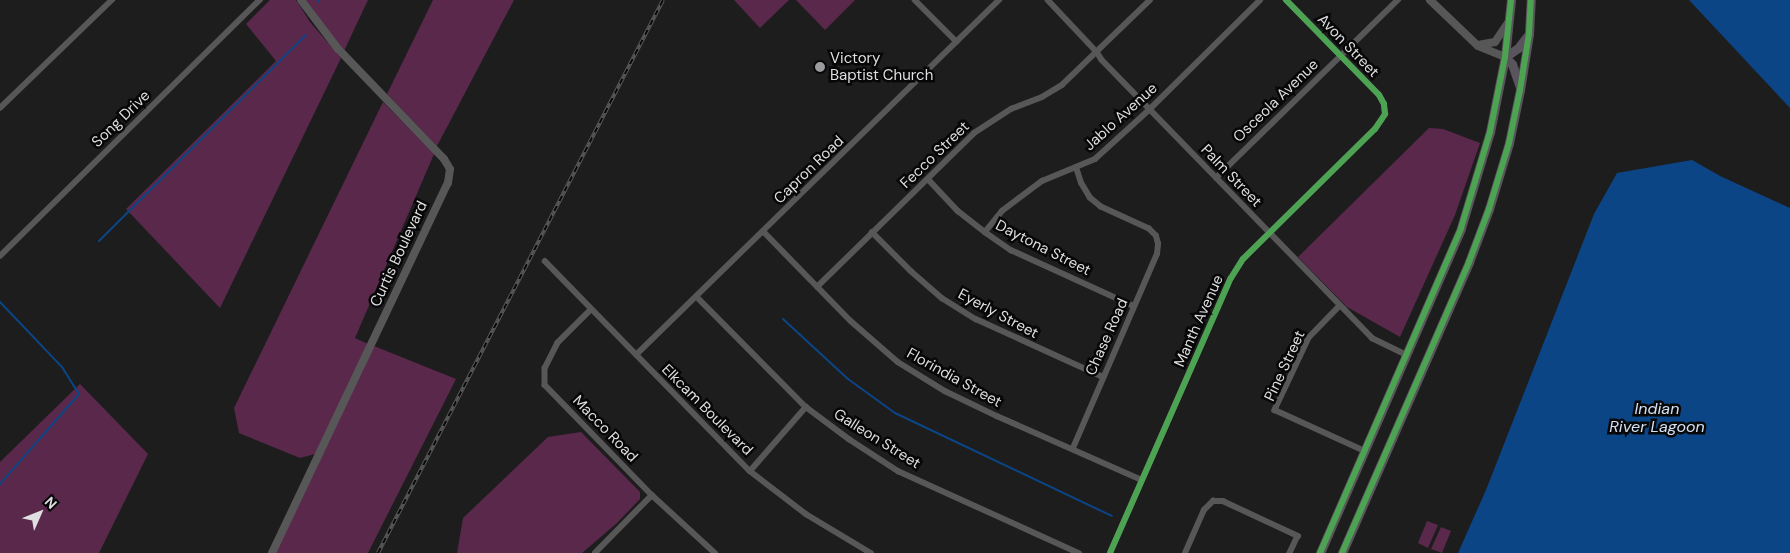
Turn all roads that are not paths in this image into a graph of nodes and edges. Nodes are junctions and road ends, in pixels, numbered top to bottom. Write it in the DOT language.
graph roads {
  1 [pos="112,0"];
  2 [pos="260,0"];
  3 [pos="301,0"];
  4 [pos="915,0"];
  5 [pos="999,0"];
  6 [pos="1048,0"];
  7 [pos="1150,0"];
  8 [pos="1260,0"];
  9 [pos="1286,0"];
  10 [pos="1398,0"];
  11 [pos="1430,0"];
  12 [pos="1511,0"];
  13 [pos="1532,0"];
  14 [pos="1509,21"];
  15 [pos="1529,34"];
  16 [pos="957,42"];
  17 [pos="1475,44"];
  18 [pos="1097,52"];
  19 [pos="1341,56"];
  20 [pos="1505,57"];
  21 [pos="1520,90"];
  22 [pos="0,108"];
  23 [pos="1149,110"];
  24 [pos="1384,114"];
  25 [pos="1076,168"];
  26 [pos="1216,178"];
  27 [pos="928,179"];
  28 [pos="764,232"];
  29 [pos="872,232"];
  30 [pos="985,232"];
  31 [pos="1269,233"];
  32 [pos="0,256"];
  33 [pos="545,261"];
  34 [pos="817,287"];
  35 [pos="697,297"];
  36 [pos="1134,306"];
  37 [pos="1340,306"];
  38 [pos="592,310"];
  39 [pos="636,355"];
  40 [pos="1407,355"];
  41 [pos="1103,377"];
  42 [pos="806,407"];
  43 [pos="1073,448"];
  44 [pos="1365,451"];
  45 [pos="750,471"];
  46 [pos="1142,480"];
  47 [pos="652,495"];
  48 [pos="598,552"];
  49 [pos="272,553"];
  50 [pos="716,553"];
  51 [pos="871,553"];
  52 [pos="1079,553"];
  53 [pos="1110,553"];
  54 [pos="1185,553"];
  55 [pos="1290,553"];
  56 [pos="1320,553"];
  57 [pos="1342,553"];
  1 -- 22 [label="street"];
  2 -- 32 [label="street, Song Drive"];
  3 -- 49 [label="street, Curtis Boulevard"];
  4 -- 16 [label="street"];
  5 -- 16 [label="street, Capron Road"];
  6 -- 18 [label="street, Palm Street"];
  7 -- 18 [label="street, Fecco Street"];
  8 -- 23 [label="street, Jablo Avenue"];
  9 -- 19 [label="street, Avon Street"];
  10 -- 19 [label="street, Osceola Avenue"];
  11 -- 17 [label="street"];
  12 -- 14 [label="main road"];
  13 -- 15 [label="main road"];
  14 -- 17 [label="street"];
  14 -- 20 [label="main road"];
  15 -- 20 [label="main road"];
  15 -- 21 [label="main road"];
  16 -- 28 [label="street, Capron Road"];
  17 -- 20 [label="street"];
  18 -- 23 [label="street, Palm Street"];
  18 -- 27 [label="street, Fecco Street"];
  19 -- 24 [label="street, Avon Street"];
  19 -- 26 [label="street, Osceola Avenue"];
  20 -- 21 [label="main road"];
  20 -- 40 [label="main road"];
  21 -- 57 [label="main road"];
  23 -- 25 [label="street, Jablo Avenue"];
  23 -- 26 [label="street, Palm Street"];
  24 -- 31 [label="street, Manth Avenue"];
  25 -- 30 [label="street, Jablo Avenue"];
  25 -- 36 [label="street, Chase Road"];
  26 -- 31 [label="street, Palm Street"];
  27 -- 29 [label="street, Fecco Street"];
  27 -- 30 [label="street, Daytona Street"];
  28 -- 34 [label="street, Florindia Street"];
  28 -- 35 [label="street, Capron Road"];
  29 -- 34 [label="street, Fecco Street"];
  29 -- 41 [label="street, Eyerly Street"];
  30 -- 36 [label="street, Daytona Street"];
  31 -- 37 [label="street, Palm Street"];
  31 -- 46 [label="street, Manth Avenue"];
  33 -- 38 [label="street, Elkcam Boulevard"];
  34 -- 43 [label="street, Florindia Street"];
  35 -- 39 [label="street, Capron Road"];
  35 -- 42 [label="street, Galleon Street"];
  36 -- 41 [label="street, Chase Road"];
  37 -- 40 [label="street, Palm Street"];
  37 -- 44 [label="street, Pine Street"];
  38 -- 39 [label="street, Elkcam Boulevard"];
  38 -- 47 [label="street, Macco Road"];
  39 -- 45 [label="street, Elkcam Boulevard"];
  40 -- 44 [label="main road"];
  41 -- 43 [label="street, Chase Road"];
  42 -- 45 [label="street"];
  42 -- 52 [label="street, Galleon Street"];
  43 -- 46 [label="street, Florindia Street"];
  44 -- 56 [label="main road"];
  45 -- 51 [label="street, Elkcam Boulevard"];
  46 -- 53 [label="street, Manth Avenue"];
  47 -- 48 [label="street"];
  47 -- 50 [label="street, Macco Road"];
  54 -- 55 [label="street"];
}
